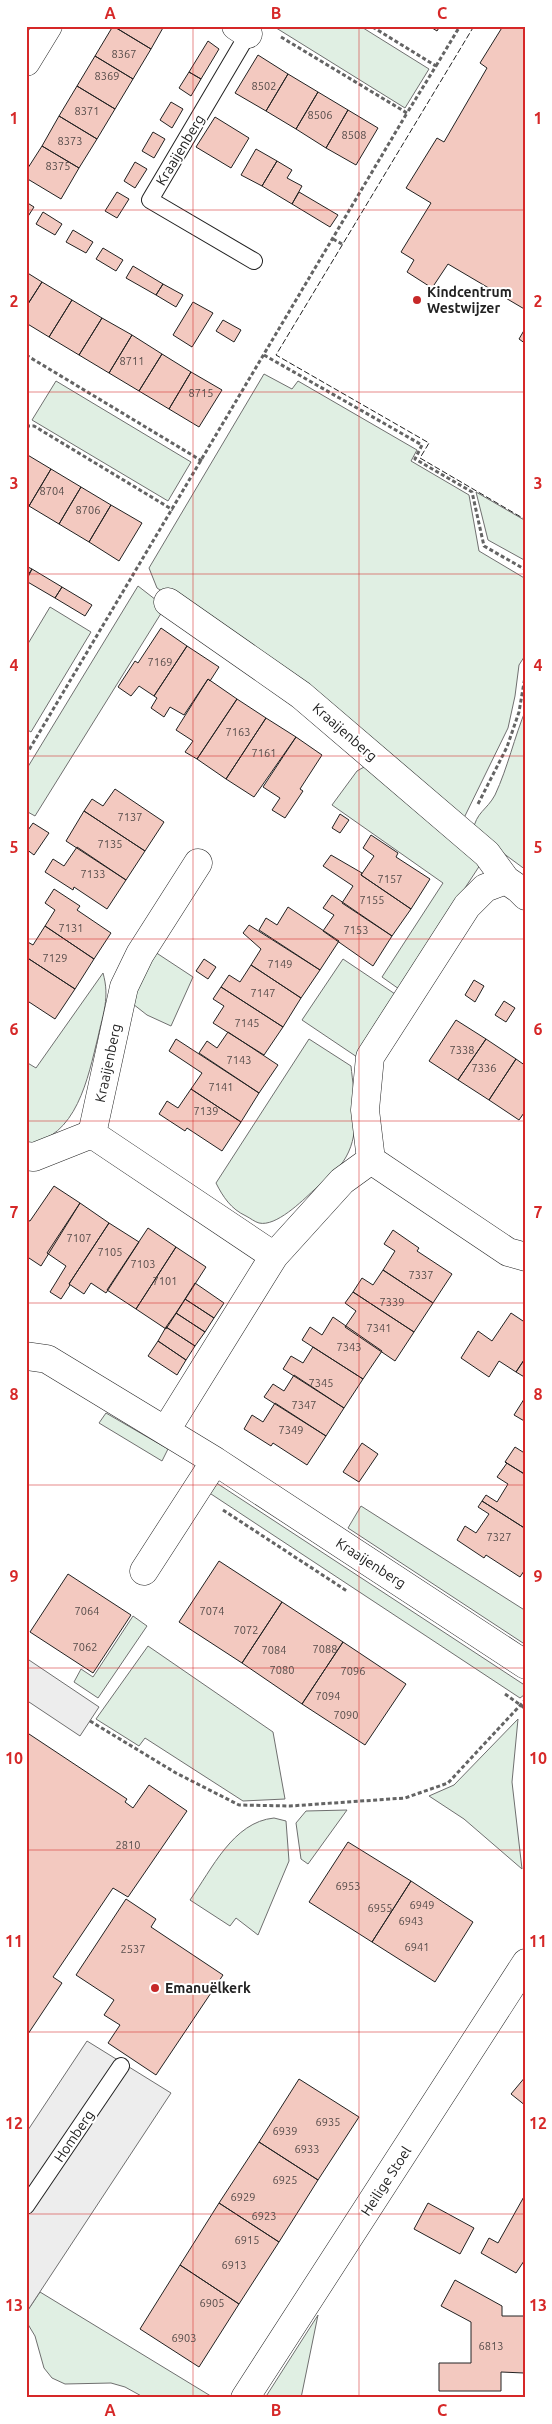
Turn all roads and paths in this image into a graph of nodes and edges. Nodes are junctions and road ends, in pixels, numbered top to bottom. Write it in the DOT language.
graph roads {
  1 [pos="48,26"];
  2 [pos="371,26"];
  3 [pos="460,26"];
  4 [pos="242,30"];
  5 [pos="26,62"];
  6 [pos="436,66"];
  7 [pos="407,113"];
  8 [pos="333,239"];
  9 [pos="342,244"];
  10 [pos="254,261"];
  11 [pos="26,355"];
  12 [pos="264,355"];
  13 [pos="26,426"];
  14 [pos="202,461"];
  15 [pos="173,510"];
  16 [pos="526,570"];
  17 [pos="168,602"];
  18 [pos="526,671"];
  19 [pos="26,755"];
  20 [pos="462,833"];
  21 [pos="198,863"];
  22 [pos="516,888"];
  23 [pos="92,1134"];
  24 [pos="26,1156"];
  25 [pos="371,1160"];
  26 [pos="274,1256"];
  27 [pos="526,1257"];
  28 [pos="26,1356"];
  29 [pos="166,1430"];
  30 [pos="215,1461"];
  31 [pos="144,1571"];
  32 [pos="526,1665"];
  33 [pos="526,1699"];
  34 [pos="521,1705"];
  35 [pos="526,1709"];
  36 [pos="90,1721"];
  37 [pos="526,1964"];
  38 [pos="121,2066"];
  39 [pos="26,2206"];
  40 [pos="245,2398"];
  1 -- 5 [label="street"];
  2 -- 6 [label="path"];
  3 -- 6 [label="path"];
  4 -- 7 [label="path"];
  4 -- 10 [label="lane, Kraaijenberg"];
  6 -- 7 [label="path"];
  7 -- 8 [label="path"];
  8 -- 9 [label="path"];
  8 -- 12 [label="path"];
  11 -- 14 [label="path"];
  12 -- 14 [label="path"];
  12 -- 16 [label="path"];
  13 -- 15 [label="path"];
  14 -- 15 [label="path"];
  15 -- 19 [label="path"];
  17 -- 20 [label="street, Kraaijenberg"];
  18 -- 20 [label="path"];
  20 -- 22 [label="street, Kraaijenberg"];
  21 -- 23 [label="street, Kraaijenberg"];
  22 -- 25 [label="street, Kraaijenberg"];
  23 -- 24 [label="street"];
  23 -- 26 [label="street"];
  25 -- 26 [label="street"];
  25 -- 27 [label="street"];
  26 -- 29 [label="street"];
  28 -- 29 [label="street, Kraaijenberg"];
  29 -- 30 [label="street, Kraaijenberg"];
  30 -- 31 [label="street"];
  30 -- 32 [label="street, Kraaijenberg"];
  33 -- 34 [label="path"];
  34 -- 35 [label="path"];
  34 -- 36 [label="path"];
  37 -- 40 [label="street, Heilige Stoel"];
  38 -- 39 [label="lane, Homberg"];
}
